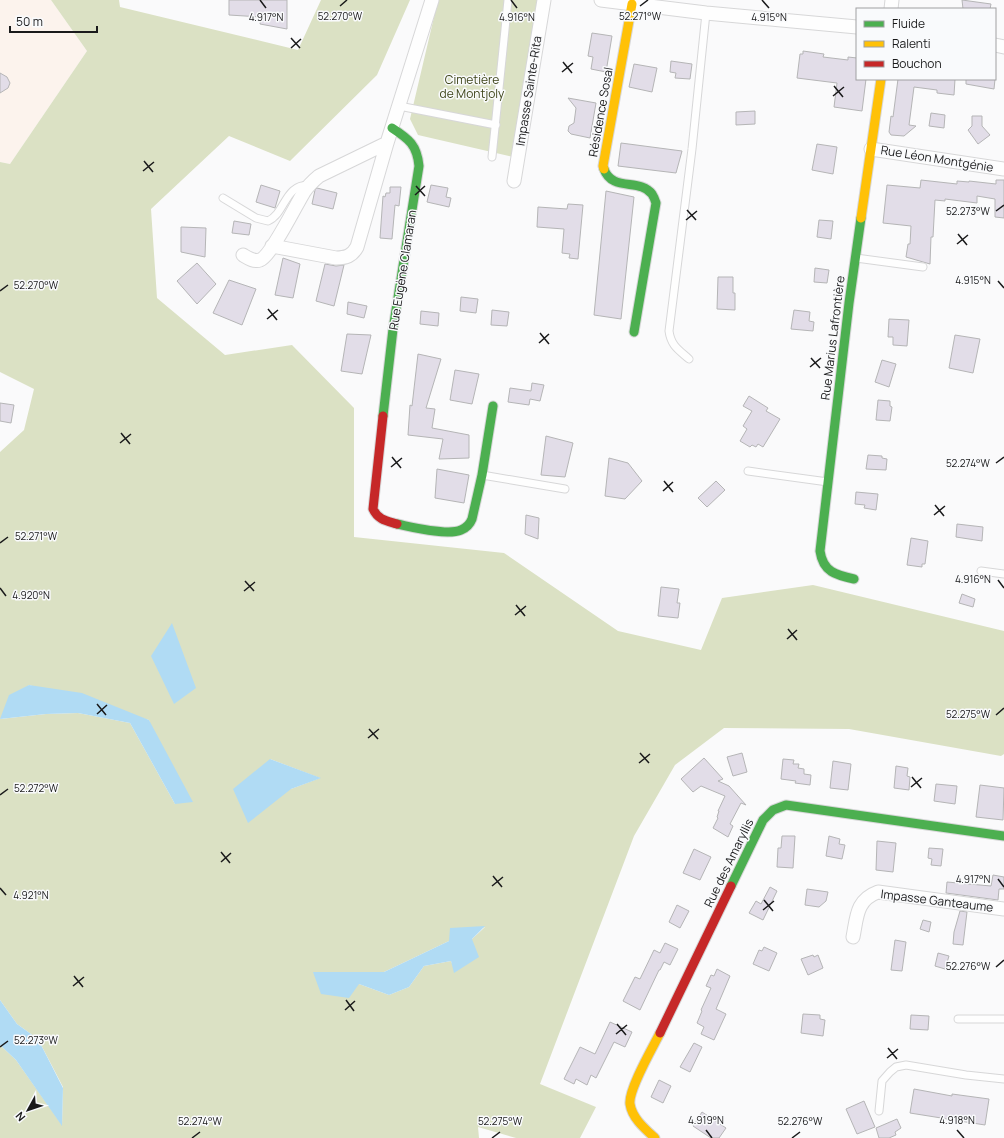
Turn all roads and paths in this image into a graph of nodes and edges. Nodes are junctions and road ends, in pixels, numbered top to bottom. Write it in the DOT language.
graph roads {
  1 [pos="432,0"];
  2 [pos="508,0"];
  3 [pos="544,0"];
  4 [pos="601,0"];
  5 [pos="632,4"];
  6 [pos="706,12"];
  7 [pos="856,27"];
  8 [pos="881,80"];
  9 [pos="399,106"];
  10 [pos="496,125"];
  11 [pos="392,128"];
  12 [pos="387,143"];
  13 [pos="871,148"];
  14 [pos="492,157"];
  15 [pos="1004,169"];
  16 [pos="514,182"];
  17 [pos="310,185"];
  18 [pos="222,198"];
  19 [pos="272,246"];
  20 [pos="243,255"];
  21 [pos="855,258"];
  22 [pos="923,267"];
  23 [pos="634,332"];
  24 [pos="689,359"];
  25 [pos="493,406"];
  26 [pos="748,471"];
  27 [pos="482,475"];
  28 [pos="828,482"];
  29 [pos="565,489"];
  30 [pos="981,571"];
  31 [pos="1004,574"];
  32 [pos="854,579"];
  33 [pos="1004,836"];
  34 [pos="1004,909"];
  35 [pos="854,937"];
  36 [pos="958,1019"];
  37 [pos="1004,1019"];
  38 [pos="1004,1079"];
  39 [pos="879,1111"];
  40 [pos="655,1138"];
  1 -- 9 [label="street"];
  2 -- 10 [label="lane"];
  3 -- 16 [label="street, Impasse Sainte-Rita"];
  4 -- 5 [label="street"];
  5 -- 6 [label="street"];
  5 -- 23 [label="street, Résidence Sosal"];
  6 -- 7 [label="street"];
  6 -- 24 [label="lane"];
  8 -- 13 [label="street, Rue Marius Lafrontière"];
  9 -- 10 [label="lane"];
  9 -- 11 [label="street"];
  10 -- 14 [label="lane"];
  11 -- 12 [label="street"];
  11 -- 27 [label="street, Rue Eugène Clamaran"];
  12 -- 17 [label="street"];
  12 -- 19 [label="street"];
  13 -- 15 [label="street, Rue Léon Montgénie"];
  13 -- 21 [label="street, Rue Marius Lafrontière"];
  17 -- 18 [label="lane"];
  17 -- 19 [label="street"];
  19 -- 20 [label="street"];
  21 -- 22 [label="lane"];
  21 -- 28 [label="street, Rue Marius Lafrontière"];
  25 -- 27 [label="street"];
  26 -- 28 [label="lane"];
  27 -- 29 [label="lane"];
  28 -- 32 [label="street, Rue Marius Lafrontière"];
  30 -- 31 [label="lane"];
  33 -- 40 [label="street, Rue des Amaryllis"];
  34 -- 35 [label="street, Impasse Ganteaume"];
  36 -- 37 [label="lane"];
  38 -- 39 [label="lane"];
}
